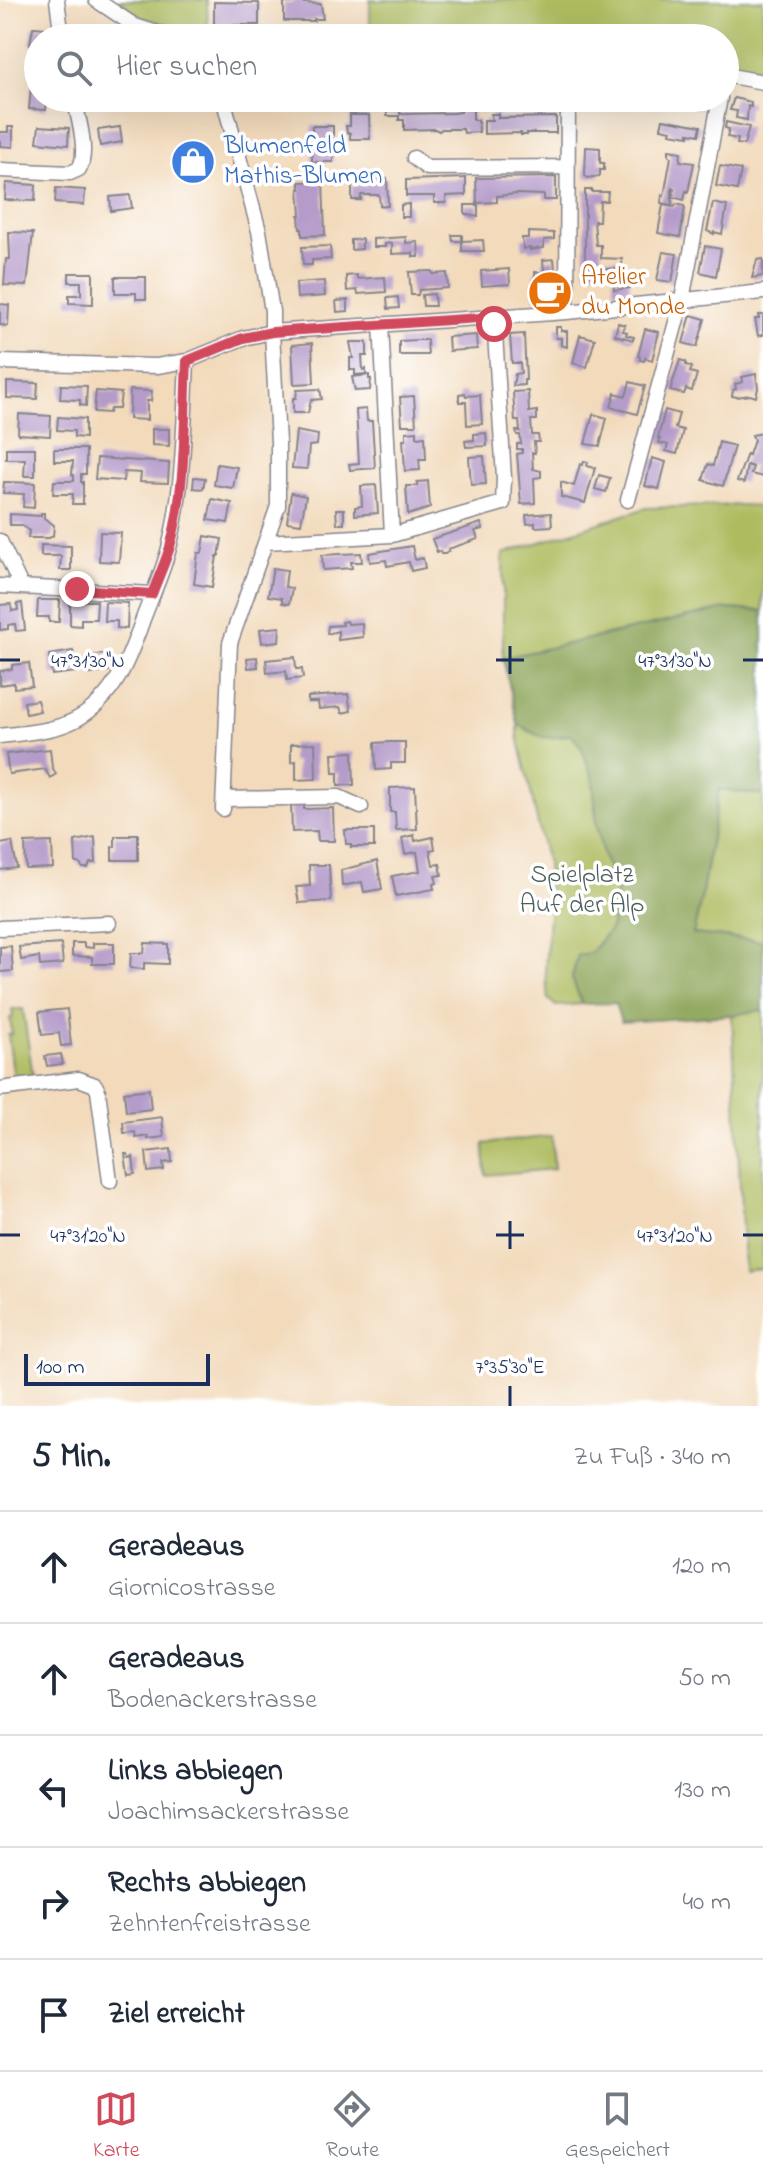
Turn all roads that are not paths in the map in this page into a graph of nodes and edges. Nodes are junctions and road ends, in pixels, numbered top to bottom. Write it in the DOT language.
graph roads {
  1 [pos="57,0"];
  2 [pos="96,0"];
  3 [pos="60,24"];
  4 [pos="132,24"];
  5 [pos="739,77"];
  6 [pos="761,80"];
  7 [pos="76,112"];
  8 [pos="227,112"];
  9 [pos="568,112"];
  10 [pos="717,112"];
  11 [pos="414,158"];
  12 [pos="567,167"];
  13 [pos="0,170"];
  14 [pos="763,292"];
  15 [pos="682,300"];
  16 [pos="567,312"];
  17 [pos="494,317"];
  18 [pos="381,324"];
  19 [pos="272,332"];
  20 [pos="187,361"];
  21 [pos="0,362"];
  22 [pos="628,500"];
  23 [pos="392,535"];
  24 [pos="0,541"];
  25 [pos="266,542"];
  26 [pos="0,586"];
  27 [pos="21,586"];
  28 [pos="152,594"];
  29 [pos="0,736"];
  30 [pos="361,807"];
  31 [pos="109,923"];
  32 [pos="0,928"];
  33 [pos="0,1089"];
  34 [pos="110,1181"];
  1 -- 3 [label="street"];
  2 -- 4 [label="street"];
  5 -- 6 [label="street"];
  7 -- 13 [label="street"];
  8 -- 19 [label="street"];
  9 -- 12 [label="street"];
  10 -- 15 [label="street"];
  11 -- 12 [label="street"];
  12 -- 16 [label="street"];
  14 -- 15 [label="street"];
  15 -- 16 [label="street"];
  15 -- 22 [label="street"];
  16 -- 17 [label="street"];
  17 -- 18 [label="street"];
  17 -- 23 [label="street"];
  18 -- 19 [label="street"];
  18 -- 23 [label="street"];
  19 -- 20 [label="street"];
  19 -- 25 [label="street"];
  20 -- 21 [label="street"];
  20 -- 28 [label="street"];
  23 -- 25 [label="street"];
  24 -- 27 [label="street"];
  25 -- 30 [label="street"];
  26 -- 27 [label="street"];
  27 -- 28 [label="street"];
  28 -- 29 [label="street"];
  31 -- 32 [label="street"];
  33 -- 34 [label="street"];
}
